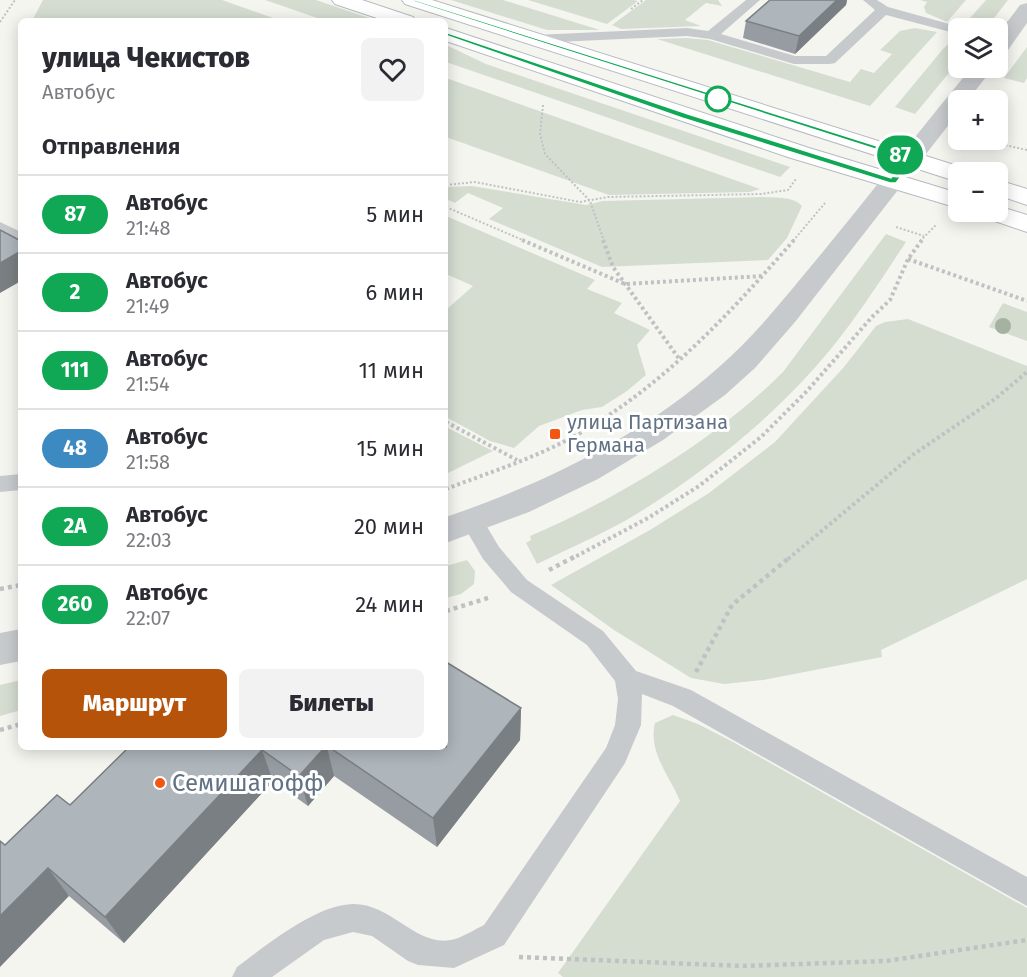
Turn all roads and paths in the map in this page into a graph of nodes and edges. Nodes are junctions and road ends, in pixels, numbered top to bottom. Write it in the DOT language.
graph roads {
  1 [pos="15,0"];
  2 [pos="342,0"];
  3 [pos="412,0"];
  4 [pos="754,0"];
  5 [pos="869,0"];
  6 [pos="1027,9"];
  7 [pos="883,10"];
  8 [pos="397,18"];
  9 [pos="0,22"];
  10 [pos="948,27"];
  11 [pos="1008,32"];
  12 [pos="448,35"];
  13 [pos="711,35"];
  14 [pos="534,39"];
  15 [pos="974,78"];
  16 [pos="543,105"];
  17 [pos="1008,146"];
  18 [pos="1027,150"];
  19 [pos="902,170"];
  20 [pos="948,173"];
  21 [pos="448,185"];
  22 [pos="788,190"];
  23 [pos="1008,190"];
  24 [pos="948,195"];
  25 [pos="1027,197"];
  26 [pos="590,201"];
  27 [pos="825,203"];
  28 [pos="448,208"];
  29 [pos="1008,217"];
  30 [pos="948,224"];
  31 [pos="1027,224"];
  32 [pos="892,226"];
  33 [pos="0,227"];
  34 [pos="924,236"];
  35 [pos="18,237"];
  36 [pos="908,259"];
  37 [pos="764,276"];
  38 [pos="626,284"];
  39 [pos="1027,301"];
  40 [pos="680,360"];
  41 [pos="1027,372"];
  42 [pos="448,423"];
  43 [pos="517,461"];
  44 [pos="18,482"];
  45 [pos="0,484"];
  46 [pos="448,488"];
  47 [pos="459,526"];
  48 [pos="519,585"];
  49 [pos="18,586"];
  50 [pos="0,589"];
  51 [pos="448,610"];
  52 [pos="18,646"];
  53 [pos="0,649"];
  54 [pos="627,678"];
  55 [pos="691,682"];
  56 [pos="18,725"];
  57 [pos="0,730"];
  58 [pos="1027,892"];
  59 [pos="1027,940"];
  60 [pos="512,957"];
  61 [pos="247,977"];
  1 -- 9 [label="path"];
  2 -- 8 [label="main road"];
  3 -- 14 [label="main road"];
  4 -- 13 [label="lane"];
  5 -- 7 [label="lane"];
  6 -- 11 [label="street"];
  7 -- 10 [label="lane"];
  7 -- 13 [label="lane"];
  12 -- 19 [label="main road"];
  13 -- 14 [label="lane"];
  14 -- 19 [label="main road"];
  15 -- 19 [label="street"];
  16 -- 26 [label="path"];
  17 -- 18 [label="path"];
  19 -- 20 [label="main road"];
  19 -- 24 [label="main road"];
  19 -- 47 [label="street"];
  21 -- 26 [label="path"];
  22 -- 26 [label="path"];
  23 -- 25 [label="main road"];
  26 -- 38 [label="path"];
  27 -- 37 [label="path"];
  28 -- 38 [label="path"];
  29 -- 31 [label="main road"];
  30 -- 34 [label="path"];
  32 -- 34 [label="path"];
  33 -- 35 [label="lane"];
  34 -- 36 [label="path"];
  36 -- 39 [label="path"];
  36 -- 48 [label="path"];
  37 -- 38 [label="path"];
  37 -- 40 [label="path"];
  38 -- 40 [label="path"];
  40 -- 43 [label="path"];
  41 -- 55 [label="path"];
  42 -- 43 [label="path"];
  43 -- 46 [label="path"];
  44 -- 45 [label="lane"];
  47 -- 48 [label="lane"];
  48 -- 51 [label="path"];
  48 -- 54 [label="lane"];
  49 -- 50 [label="path"];
  52 -- 53 [label="street"];
  54 -- 58 [label="lane"];
  54 -- 61 [label="lane"];
  56 -- 57 [label="path"];
  59 -- 60 [label="path"];
}
